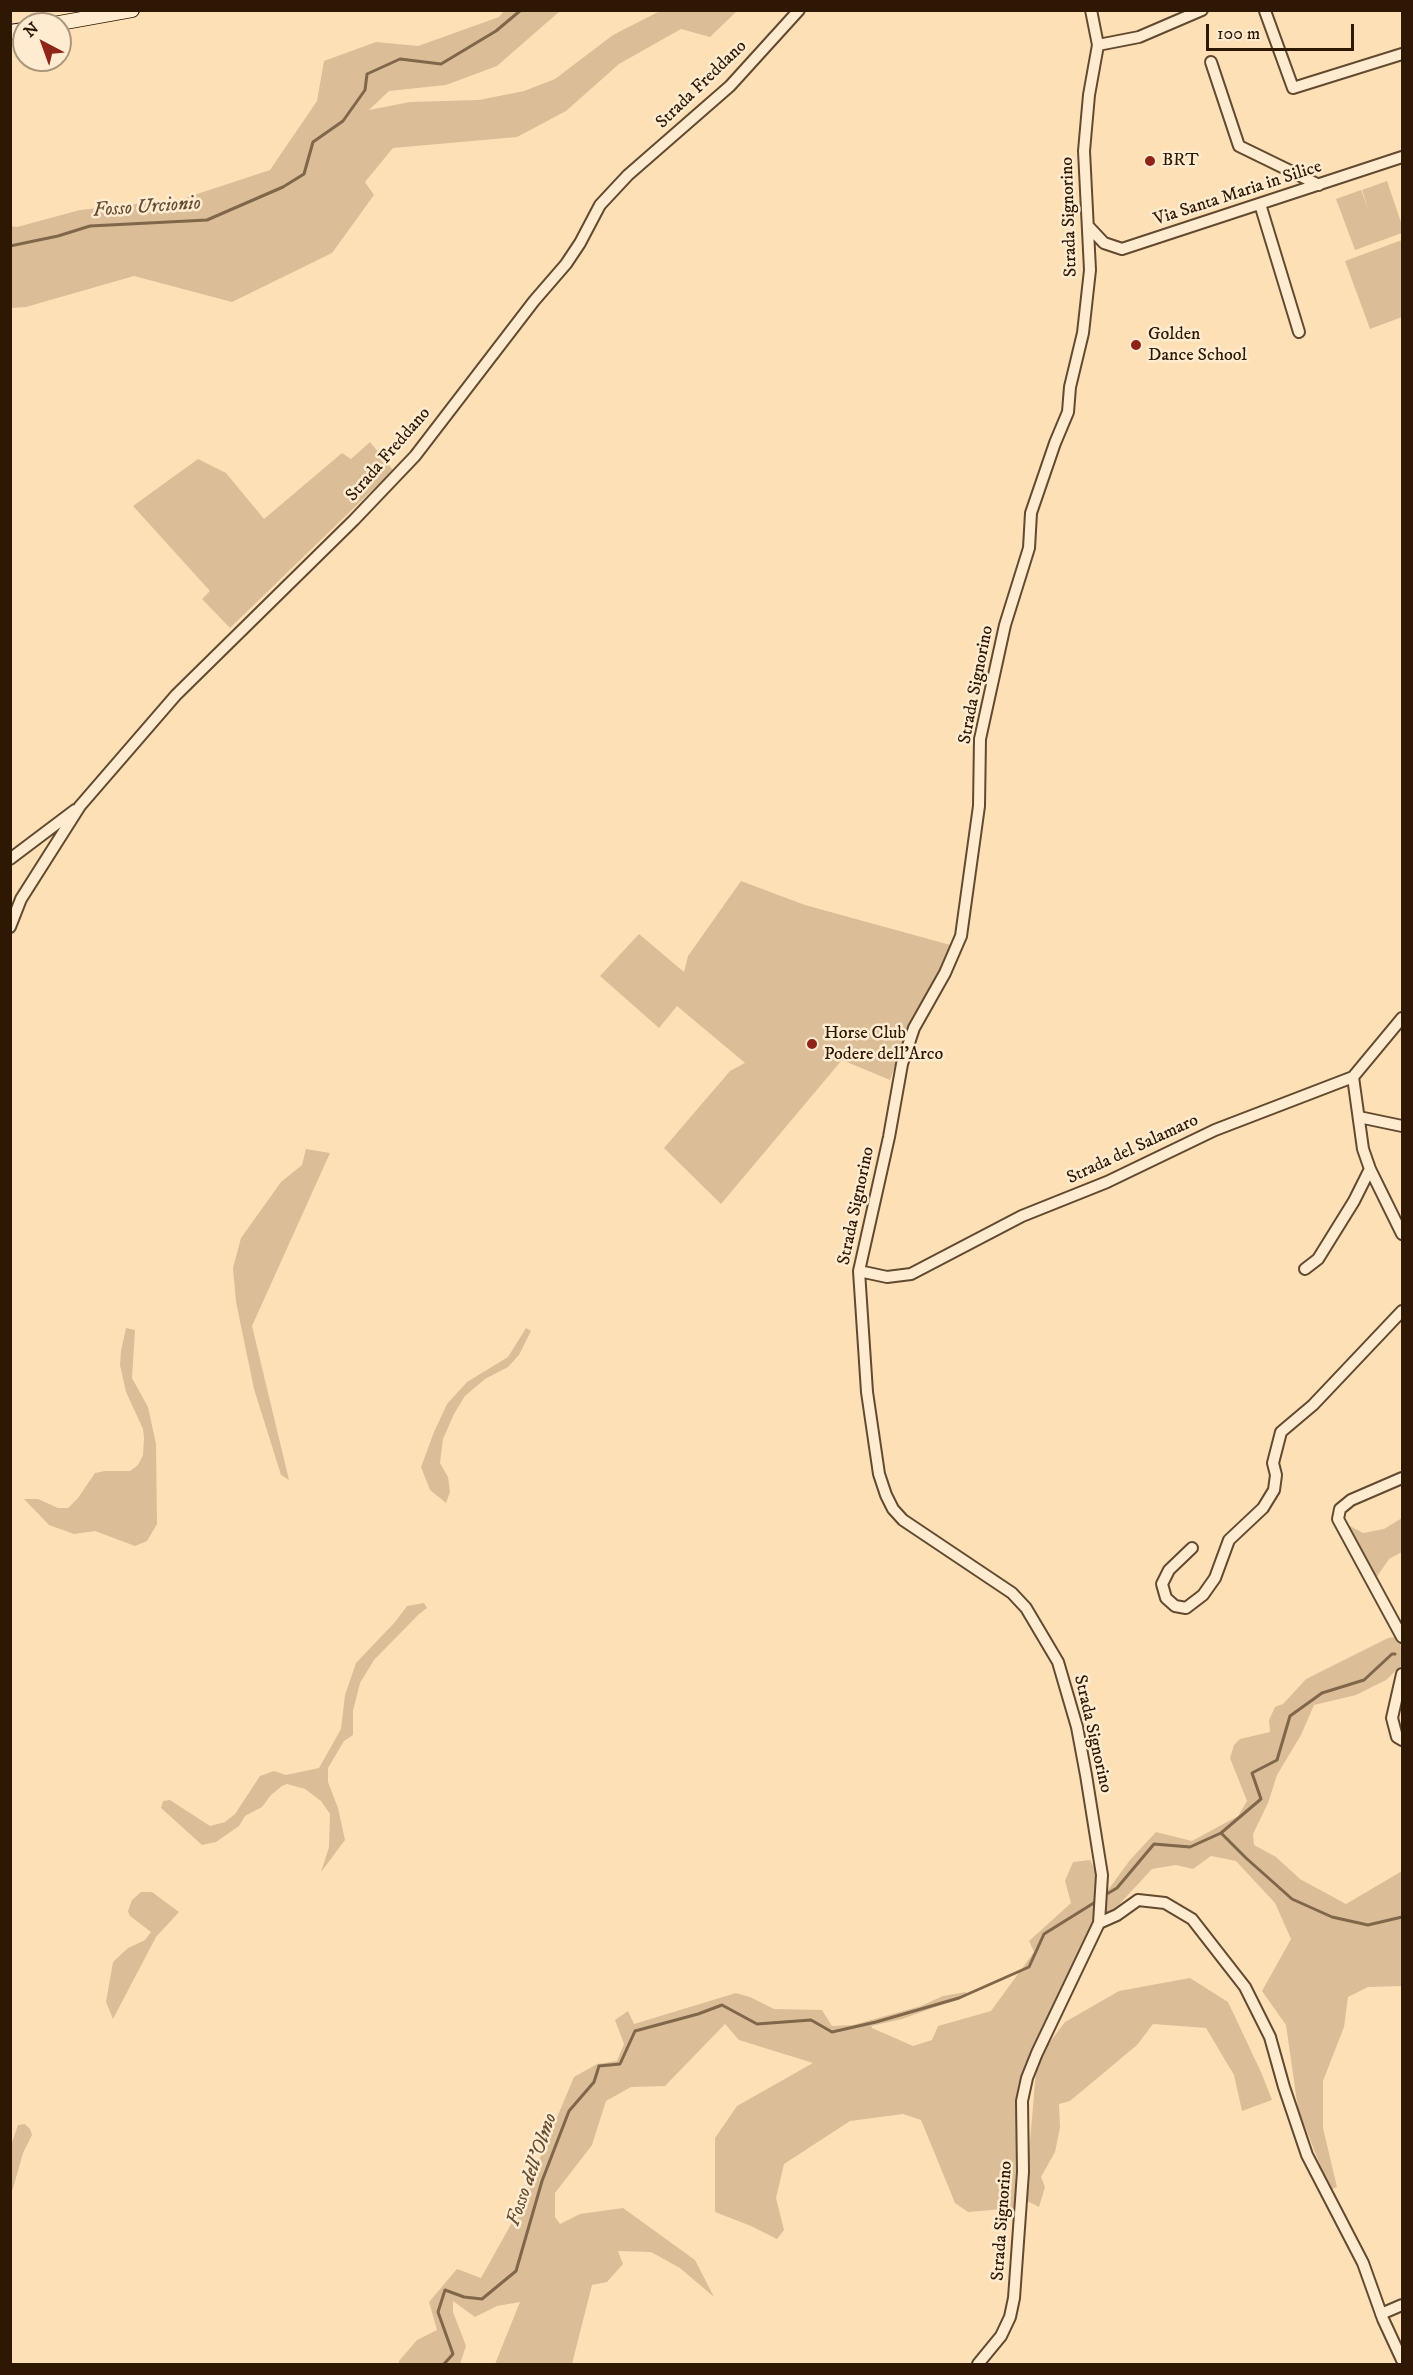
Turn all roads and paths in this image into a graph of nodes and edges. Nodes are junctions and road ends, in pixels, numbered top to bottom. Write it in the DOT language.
graph roads {
  1 [pos="132,10"];
  2 [pos="799,10"];
  3 [pos="1091,10"];
  4 [pos="1202,10"];
  5 [pos="1265,11"];
  6 [pos="72,21"];
  7 [pos="1098,45"];
  8 [pos="1402,54"];
  9 [pos="1211,62"];
  10 [pos="1402,157"];
  11 [pos="1319,185"];
  12 [pos="1260,204"];
  13 [pos="1089,227"];
  14 [pos="1299,332"];
  15 [pos="80,806"];
  16 [pos="10,859"];
  17 [pos="10,927"];
  18 [pos="1402,1018"];
  19 [pos="1353,1077"];
  20 [pos="1359,1117"];
  21 [pos="1402,1126"];
  22 [pos="1370,1169"];
  23 [pos="1402,1234"];
  24 [pos="1305,1269"];
  25 [pos="859,1271"];
  26 [pos="1402,1311"];
  27 [pos="1402,1478"];
  28 [pos="1192,1548"];
  29 [pos="1402,1636"];
  30 [pos="1402,1674"];
  31 [pos="1402,1740"];
  32 [pos="1099,1923"];
  33 [pos="1402,2305"];
  34 [pos="1381,2314"];
  35 [pos="1402,2360"];
  36 [pos="978,2364"];
  1 -- 6 [label="street"];
  2 -- 15 [label="street, Strada Freddano"];
  3 -- 7 [label="street, Strada Signorino"];
  4 -- 7 [label="street"];
  5 -- 8 [label="street"];
  7 -- 13 [label="street, Strada Signorino"];
  9 -- 11 [label="street"];
  10 -- 11 [label="street, Via Santa Maria in Silice"];
  11 -- 12 [label="street, Via Santa Maria in Silice"];
  12 -- 13 [label="street, Via Santa Maria in Silice"];
  12 -- 14 [label="street"];
  13 -- 25 [label="street, Strada Signorino"];
  15 -- 16 [label="street"];
  15 -- 17 [label="street, Strada Freddano"];
  18 -- 19 [label="street, Strada del Salamaro"];
  19 -- 20 [label="street"];
  19 -- 25 [label="street, Strada del Salamaro"];
  20 -- 21 [label="street"];
  20 -- 22 [label="street"];
  22 -- 23 [label="street"];
  22 -- 24 [label="street"];
  25 -- 32 [label="street, Strada Signorino"];
  26 -- 28 [label="street"];
  27 -- 29 [label="street"];
  30 -- 31 [label="street"];
  32 -- 34 [label="street"];
  32 -- 36 [label="street, Strada Signorino"];
  33 -- 34 [label="street"];
  34 -- 35 [label="street"];
}
